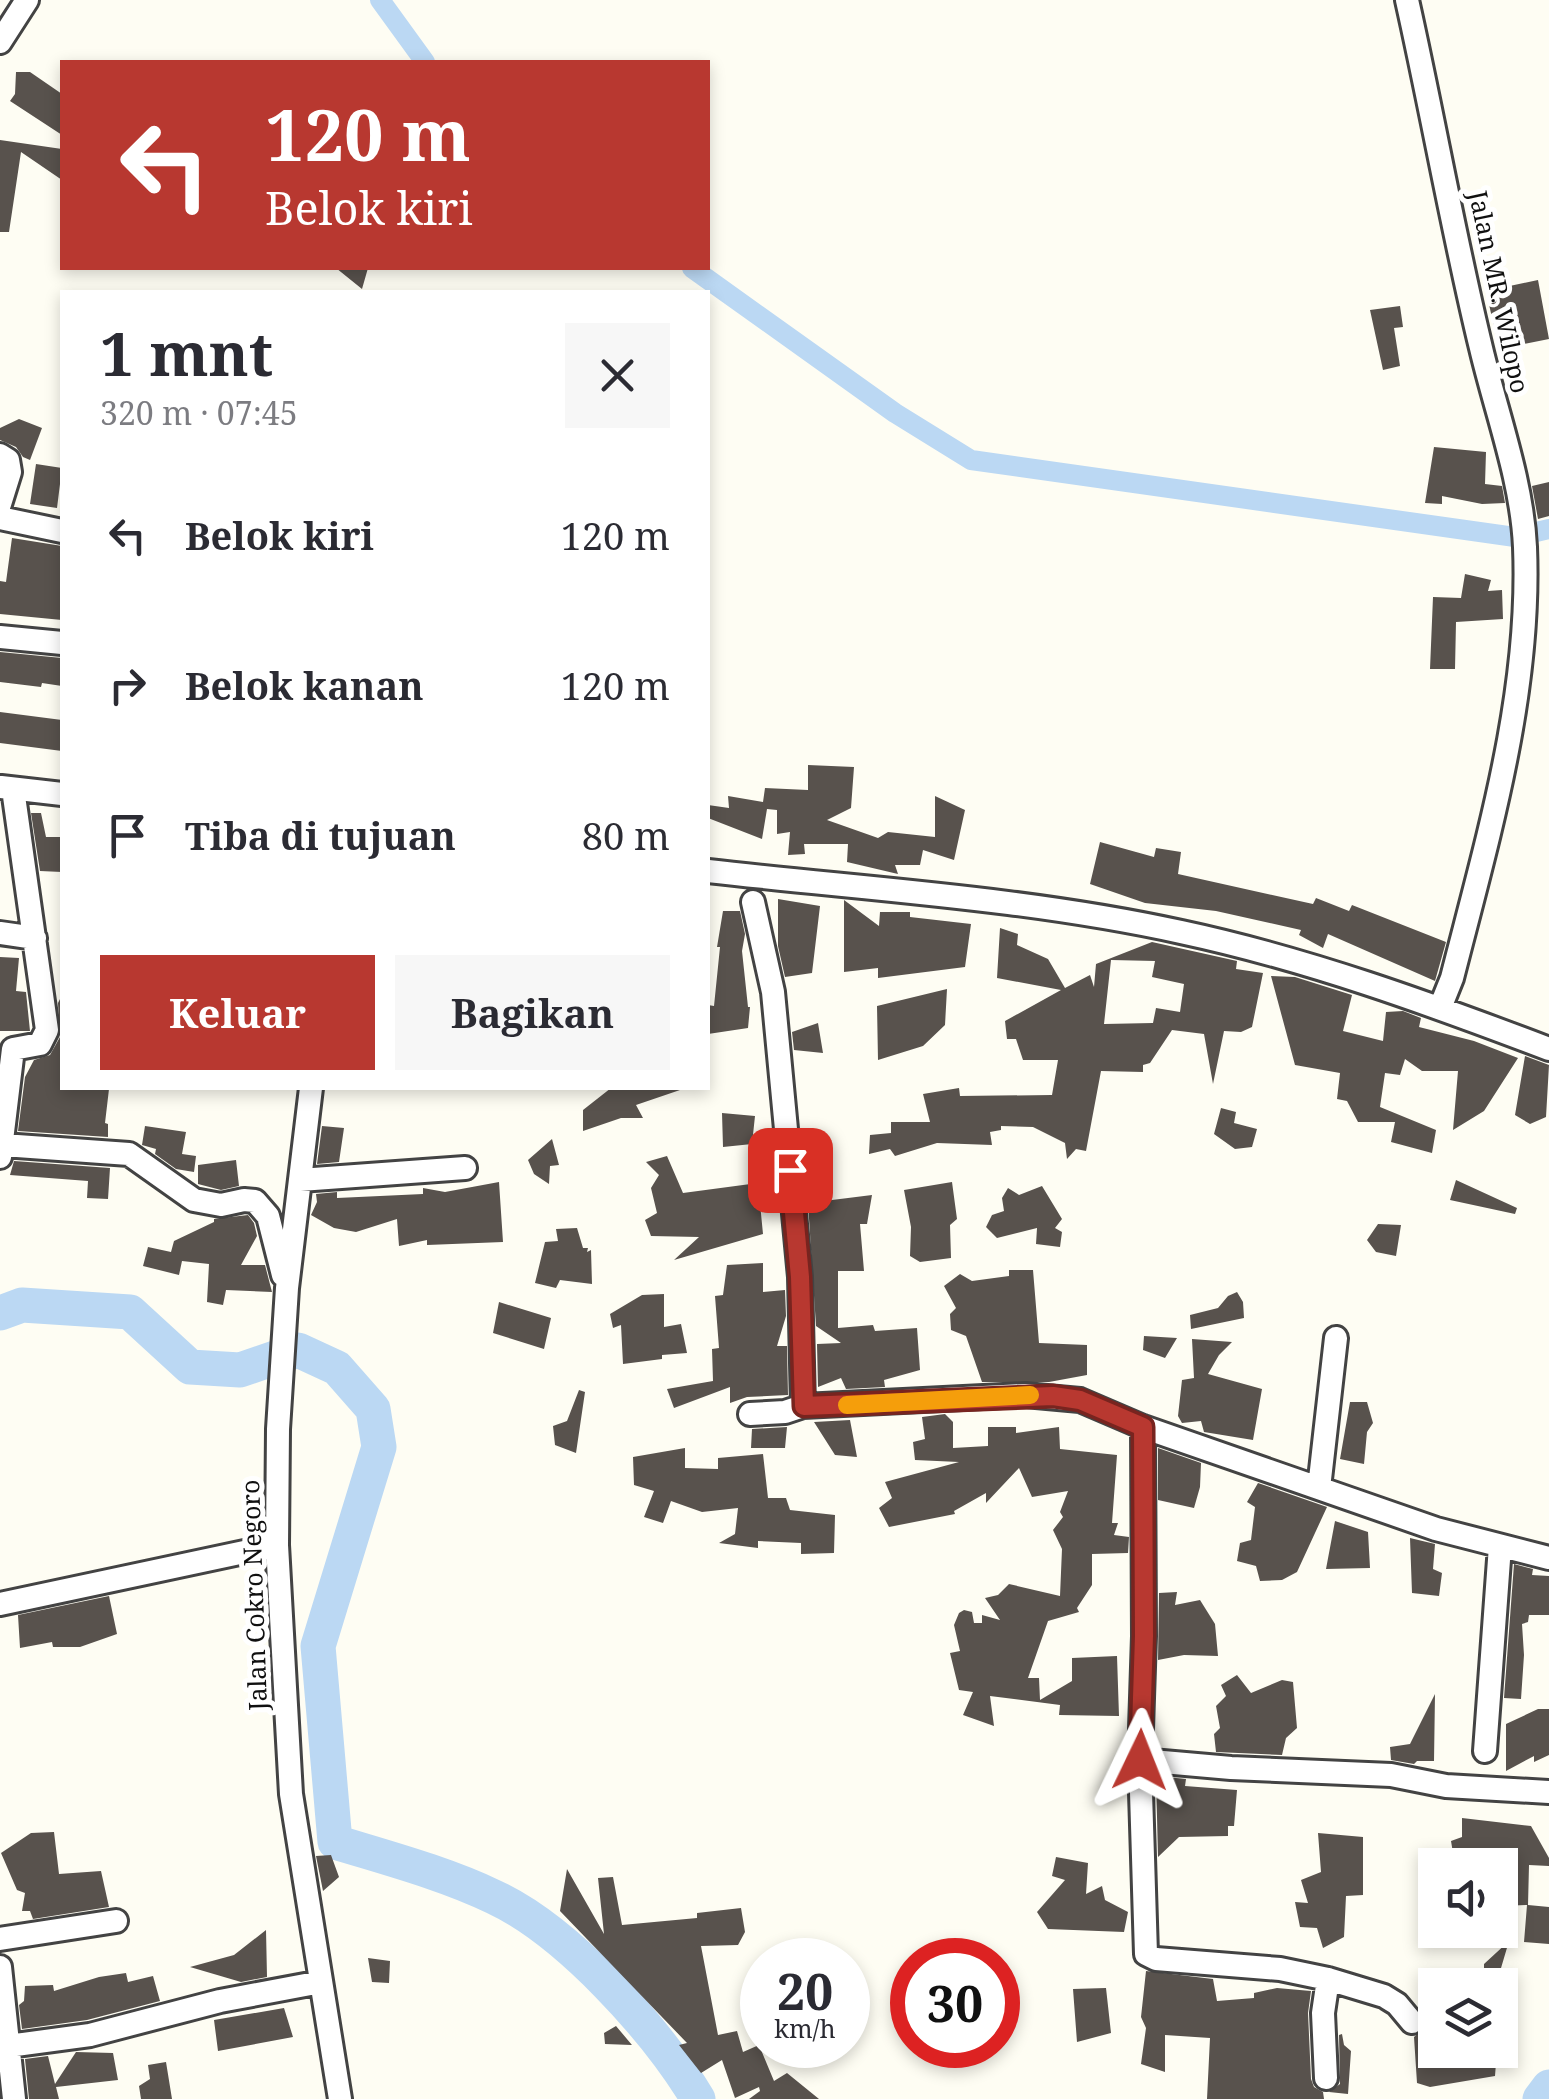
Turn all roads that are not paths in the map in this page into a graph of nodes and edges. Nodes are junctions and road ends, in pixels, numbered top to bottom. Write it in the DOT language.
graph roads {
  1 [pos="27,0"];
  2 [pos="1407,0"];
  3 [pos="0,42"];
  4 [pos="0,455"];
  5 [pos="0,504"];
  6 [pos="0,518"];
  7 [pos="60,531"];
  8 [pos="1524,539"];
  9 [pos="1549,545"];
  10 [pos="1525,626"];
  11 [pos="1549,626"];
  12 [pos="0,637"];
  13 [pos="60,643"];
  14 [pos="6,788"];
  15 [pos="60,794"];
  16 [pos="710,871"];
  17 [pos="753,902"];
  18 [pos="0,933"];
  19 [pos="35,938"];
  20 [pos="1440,1008"];
  21 [pos="6,1048"];
  22 [pos="1549,1048"];
  23 [pos="312,1090"];
  24 [pos="2,1151"];
  25 [pos="465,1168"];
  26 [pos="300,1180"];
  27 [pos="287,1288"];
  28 [pos="1336,1338"];
  29 [pos="804,1406"];
  30 [pos="750,1414"];
  31 [pos="1143,1427"];
  32 [pos="1319,1488"];
  33 [pos="277,1545"];
  34 [pos="1500,1546"];
  35 [pos="1549,1558"];
  36 [pos="0,1604"];
  37 [pos="1485,1752"];
  38 [pos="1140,1760"];
  39 [pos="1549,1792"];
  40 [pos="116,1921"];
  41 [pos="0,1938"];
  42 [pos="0,1967"];
  43 [pos="1328,1979"];
  44 [pos="321,1982"];
  45 [pos="0,1986"];
  46 [pos="1412,2022"];
  47 [pos="8,2046"];
  48 [pos="1326,2078"];
  49 [pos="14,2099"];
  50 [pos="340,2099"];
  1 -- 3 [label="street"];
  2 -- 8 [label="street, Jalan MR. Wilopo"];
  4 -- 5 [label="street"];
  6 -- 7 [label="street"];
  8 -- 9 [label="street"];
  8 -- 10 [label="street, Jalan MR. Wilopo"];
  10 -- 11 [label="street"];
  10 -- 20 [label="street, Jalan MR. Wilopo"];
  12 -- 13 [label="street"];
  14 -- 15 [label="street"];
  14 -- 19 [label="street"];
  16 -- 20 [label="street"];
  17 -- 29 [label="street"];
  18 -- 19 [label="street"];
  19 -- 21 [label="street"];
  20 -- 22 [label="street"];
  21 -- 24 [label="street"];
  23 -- 26 [label="street, Jalan Cokro Negoro"];
  24 -- 27 [label="street"];
  25 -- 26 [label="street"];
  26 -- 27 [label="street, Jalan Cokro Negoro"];
  27 -- 33 [label="street, Jalan Cokro Negoro"];
  28 -- 32 [label="street"];
  29 -- 30 [label="street"];
  29 -- 31 [label="street"];
  31 -- 32 [label="street"];
  31 -- 38 [label="street"];
  32 -- 34 [label="street"];
  33 -- 36 [label="street"];
  33 -- 44 [label="street, Jalan Cokro Negoro"];
  34 -- 35 [label="street"];
  34 -- 37 [label="street"];
  38 -- 39 [label="street"];
  38 -- 43 [label="street"];
  40 -- 41 [label="street"];
  42 -- 45 [label="street"];
  43 -- 46 [label="street"];
  43 -- 48 [label="street"];
  44 -- 47 [label="street"];
  44 -- 50 [label="street, Jalan Cokro Negoro"];
  45 -- 47 [label="street"];
  47 -- 49 [label="street"];
}
